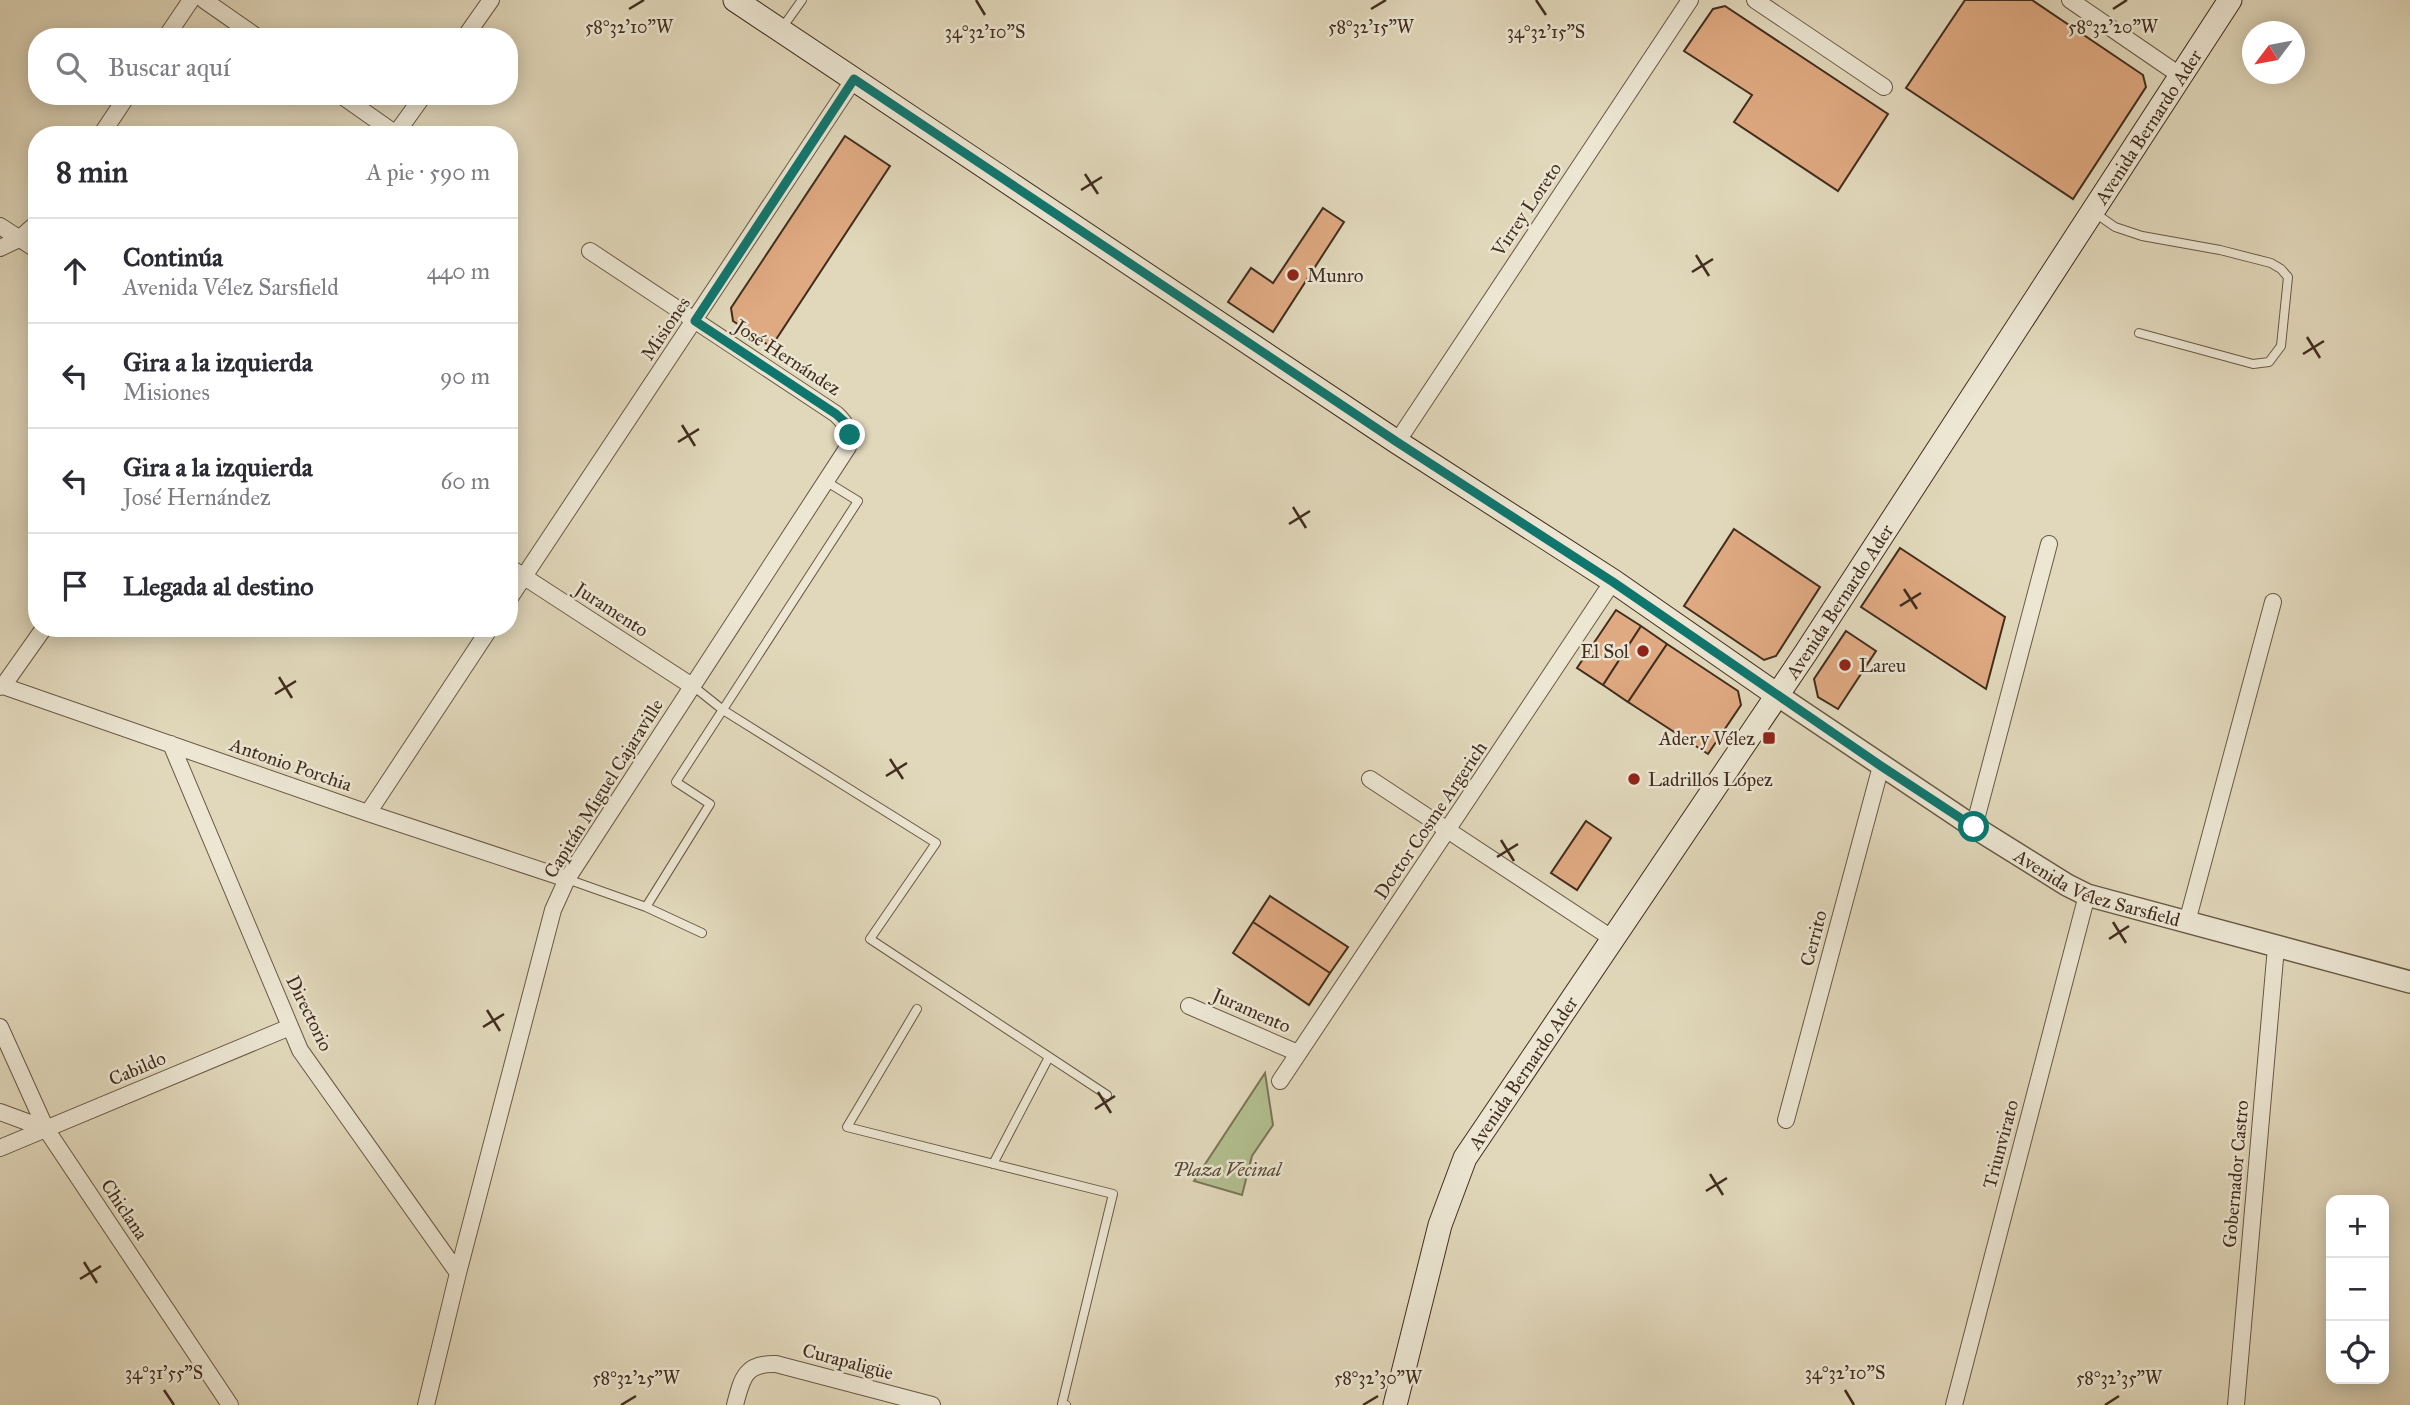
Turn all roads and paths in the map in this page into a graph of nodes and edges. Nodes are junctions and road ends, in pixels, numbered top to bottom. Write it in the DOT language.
graph roads {
  1 [pos="191,0"];
  2 [pos="204,0"];
  3 [pos="491,0"];
  4 [pos="735,0"];
  5 [pos="802,0"];
  6 [pos="1690,0"];
  7 [pos="1755,0"];
  8 [pos="2070,0"];
  9 [pos="2230,0"];
  10 [pos="172,28"];
  11 [pos="244,28"];
  12 [pos="471,28"];
  13 [pos="780,30"];
  14 [pos="2181,76"];
  15 [pos="854,79"];
  16 [pos="1884,87"];
  17 [pos="121,105"];
  18 [pos="355,105"];
  19 [pos="417,105"];
  20 [pos="107,126"];
  21 [pos="385,126"];
  22 [pos="402,126"];
  23 [pos="2092,212"];
  24 [pos="0,226"];
  25 [pos="28,231"];
  26 [pos="19,239"];
  27 [pos="28,244"];
  28 [pos="0,248"];
  29 [pos="590,251"];
  30 [pos="695,321"];
  31 [pos="2139,333"];
  32 [pos="850,435"];
  33 [pos="1397,442"];
  34 [pos="827,481"];
  35 [pos="2049,544"];
  36 [pos="518,572"];
  37 [pos="524,576"];
  38 [pos="1613,582"];
  39 [pos="518,585"];
  40 [pos="2273,602"];
  41 [pos="37,637"];
  42 [pos="484,637"];
  43 [pos="1,686"];
  44 [pos="692,686"];
  45 [pos="1777,695"];
  46 [pos="723,710"];
  47 [pos="171,744"];
  48 [pos="1881,766"];
  49 [pos="1370,779"];
  50 [pos="368,813"];
  51 [pos="1974,827"];
  52 [pos="1448,832"];
  53 [pos="567,879"];
  54 [pos="2087,895"];
  55 [pos="646,907"];
  56 [pos="2187,922"];
  57 [pos="702,933"];
  58 [pos="1613,939"];
  59 [pos="2276,947"];
  60 [pos="2410,982"];
  61 [pos="1189,1006"];
  62 [pos="918,1009"];
  63 [pos="0,1027"];
  64 [pos="290,1027"];
  65 [pos="1298,1053"];
  66 [pos="1049,1057"];
  67 [pos="1280,1081"];
  68 [pos="1107,1095"];
  69 [pos="0,1112"];
  70 [pos="1786,1120"];
  71 [pos="46,1129"];
  72 [pos="0,1148"];
  73 [pos="993,1164"];
  74 [pos="458,1273"];
  75 [pos="230,1405"];
  76 [pos="426,1405"];
  77 [pos="735,1405"];
  78 [pos="932,1405"];
  79 [pos="1066,1405"];
  80 [pos="1395,1405"];
  81 [pos="1954,1405"];
  82 [pos="2236,1405"];
  1 -- 10 [label="street"];
  2 -- 11 [label="street"];
  3 -- 12 [label="street"];
  4 -- 13 [label="main road, Avenida Vélez Sarsfield"];
  5 -- 13 [label="lane"];
  6 -- 33 [label="street, Virrey Loreto"];
  7 -- 16 [label="street"];
  8 -- 14 [label="street"];
  9 -- 14 [label="main road, Avenida Bernardo Ader"];
  13 -- 15 [label="main road, Avenida Vélez Sarsfield"];
  14 -- 23 [label="main road, Avenida Bernardo Ader"];
  15 -- 30 [label="street, Misiones"];
  15 -- 33 [label="main road, Avenida Vélez Sarsfield"];
  17 -- 20 [label="street"];
  18 -- 21 [label="street"];
  19 -- 22 [label="street"];
  23 -- 31 [label="lane"];
  23 -- 45 [label="main road, Avenida Bernardo Ader"];
  24 -- 26 [label="street"];
  25 -- 26 [label="street"];
  26 -- 27 [label="street"];
  26 -- 28 [label="street"];
  29 -- 30 [label="street, José Hernández"];
  30 -- 32 [label="street, José Hernández"];
  30 -- 37 [label="street, Misiones"];
  32 -- 34 [label="street, Capitán Miguel Cajaraville"];
  33 -- 38 [label="main road, Avenida Vélez Sarsfield"];
  34 -- 44 [label="street, Capitán Miguel Cajaraville"];
  34 -- 46 [label="lane"];
  35 -- 51 [label="street"];
  36 -- 37 [label="street, Juramento"];
  37 -- 39 [label="street, Misiones"];
  37 -- 44 [label="street, Juramento"];
  38 -- 45 [label="main road, Avenida Vélez Sarsfield"];
  38 -- 52 [label="street, Doctor Cosme Argerich"];
  40 -- 56 [label="street"];
  41 -- 43 [label="street"];
  42 -- 50 [label="street"];
  43 -- 47 [label="street, Antonio Porchia"];
  44 -- 46 [label="lane"];
  44 -- 53 [label="street, Capitán Miguel Cajaraville"];
  45 -- 48 [label="street, Avenida Vélez Sarsfield"];
  45 -- 58 [label="main road, Avenida Bernardo Ader"];
  46 -- 55 [label="lane"];
  46 -- 66 [label="lane"];
  47 -- 50 [label="street, Antonio Porchia"];
  47 -- 64 [label="street, Directorio"];
  48 -- 51 [label="street, Avenida Vélez Sarsfield"];
  48 -- 70 [label="street, Cerrito"];
  49 -- 52 [label="street"];
  50 -- 53 [label="street, Antonio Porchia"];
  51 -- 54 [label="street, Avenida Vélez Sarsfield"];
  52 -- 58 [label="street"];
  52 -- 65 [label="street, Doctor Cosme Argerich"];
  53 -- 55 [label="lane"];
  53 -- 74 [label="street, Capitán Miguel Cajaraville"];
  54 -- 56 [label="street, Avenida Vélez Sarsfield"];
  54 -- 81 [label="street, Triunvirato"];
  55 -- 57 [label="lane"];
  56 -- 59 [label="street, Avenida Vélez Sarsfield"];
  58 -- 80 [label="main road, Avenida Bernardo Ader"];
  59 -- 60 [label="street, Avenida Vélez Sarsfield"];
  59 -- 82 [label="street, Gobernador Castro"];
  61 -- 65 [label="street, Juramento"];
  62 -- 73 [label="lane"];
  63 -- 71 [label="street, Chiclana"];
  64 -- 71 [label="street, Cabildo"];
  64 -- 74 [label="street, Directorio"];
  65 -- 67 [label="street, Doctor Cosme Argerich"];
  66 -- 68 [label="lane"];
  66 -- 73 [label="lane"];
  69 -- 71 [label="street"];
  71 -- 72 [label="street, Cabildo"];
  71 -- 75 [label="street, Chiclana"];
  73 -- 79 [label="lane"];
  74 -- 76 [label="street, Capitán Miguel Cajaraville"];
  77 -- 78 [label="street, Curapaligüe"];
}
